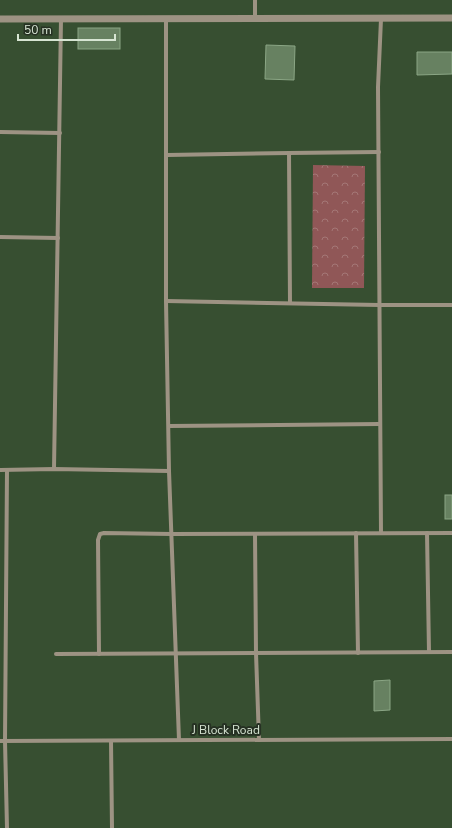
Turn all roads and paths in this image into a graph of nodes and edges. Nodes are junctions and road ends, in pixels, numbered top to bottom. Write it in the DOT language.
graph roads {
  1 [pos="255,0"];
  2 [pos="452,18"];
  3 [pos="0,19"];
  4 [pos="61,19"];
  5 [pos="166,19"];
  6 [pos="255,19"];
  7 [pos="381,19"];
  8 [pos="0,132"];
  9 [pos="60,133"];
  10 [pos="379,152"];
  11 [pos="288,153"];
  12 [pos="167,155"];
  13 [pos="0,237"];
  14 [pos="58,238"];
  15 [pos="166,301"];
  16 [pos="290,303"];
  17 [pos="379,305"];
  18 [pos="452,305"];
  19 [pos="380,424"];
  20 [pos="169,426"];
  21 [pos="54,469"];
  22 [pos="0,470"];
  23 [pos="7,470"];
  24 [pos="169,471"];
  25 [pos="381,533"];
  26 [pos="427,533"];
  27 [pos="452,533"];
  28 [pos="172,534"];
  29 [pos="255,534"];
  30 [pos="356,534"];
  31 [pos="429,652"];
  32 [pos="452,652"];
  33 [pos="256,653"];
  34 [pos="358,653"];
  35 [pos="56,654"];
  36 [pos="99,654"];
  37 [pos="176,654"];
  38 [pos="0,658"];
  39 [pos="6,658"];
  40 [pos="452,739"];
  41 [pos="179,740"];
  42 [pos="259,740"];
  43 [pos="0,741"];
  44 [pos="6,741"];
  45 [pos="111,741"];
  46 [pos="7,828"];
  47 [pos="112,828"];
  1 -- 6 [label="street"];
  2 -- 7 [label="street"];
  3 -- 4 [label="street"];
  4 -- 5 [label="street"];
  4 -- 9 [label="street"];
  5 -- 6 [label="street"];
  5 -- 12 [label="street"];
  6 -- 7 [label="street"];
  7 -- 10 [label="street"];
  8 -- 9 [label="street"];
  9 -- 14 [label="street"];
  10 -- 11 [label="street"];
  10 -- 17 [label="street"];
  11 -- 12 [label="street"];
  11 -- 16 [label="street"];
  12 -- 15 [label="street"];
  13 -- 14 [label="street"];
  14 -- 21 [label="street"];
  15 -- 16 [label="street"];
  15 -- 20 [label="street"];
  16 -- 17 [label="street"];
  17 -- 18 [label="street"];
  17 -- 19 [label="street"];
  19 -- 20 [label="street"];
  19 -- 25 [label="street"];
  20 -- 24 [label="street"];
  21 -- 23 [label="street"];
  21 -- 24 [label="street"];
  22 -- 23 [label="street"];
  23 -- 39 [label="street"];
  24 -- 28 [label="street"];
  25 -- 26 [label="street"];
  25 -- 30 [label="street"];
  26 -- 27 [label="street"];
  26 -- 31 [label="street"];
  28 -- 29 [label="street"];
  28 -- 36 [label="street"];
  28 -- 37 [label="street"];
  29 -- 30 [label="street"];
  29 -- 33 [label="street"];
  30 -- 34 [label="street"];
  31 -- 32 [label="street"];
  31 -- 34 [label="street"];
  33 -- 34 [label="street"];
  33 -- 37 [label="street"];
  33 -- 42 [label="street"];
  35 -- 36 [label="street"];
  36 -- 37 [label="street"];
  37 -- 41 [label="street"];
  38 -- 39 [label="street"];
  39 -- 44 [label="street"];
  40 -- 42 [label="street, J Block Road"];
  41 -- 42 [label="street, J Block Road"];
  41 -- 45 [label="street, J Block Road"];
  43 -- 44 [label="street, J Block Road"];
  44 -- 45 [label="street, J Block Road"];
  44 -- 46 [label="street"];
  45 -- 47 [label="street"];
}
